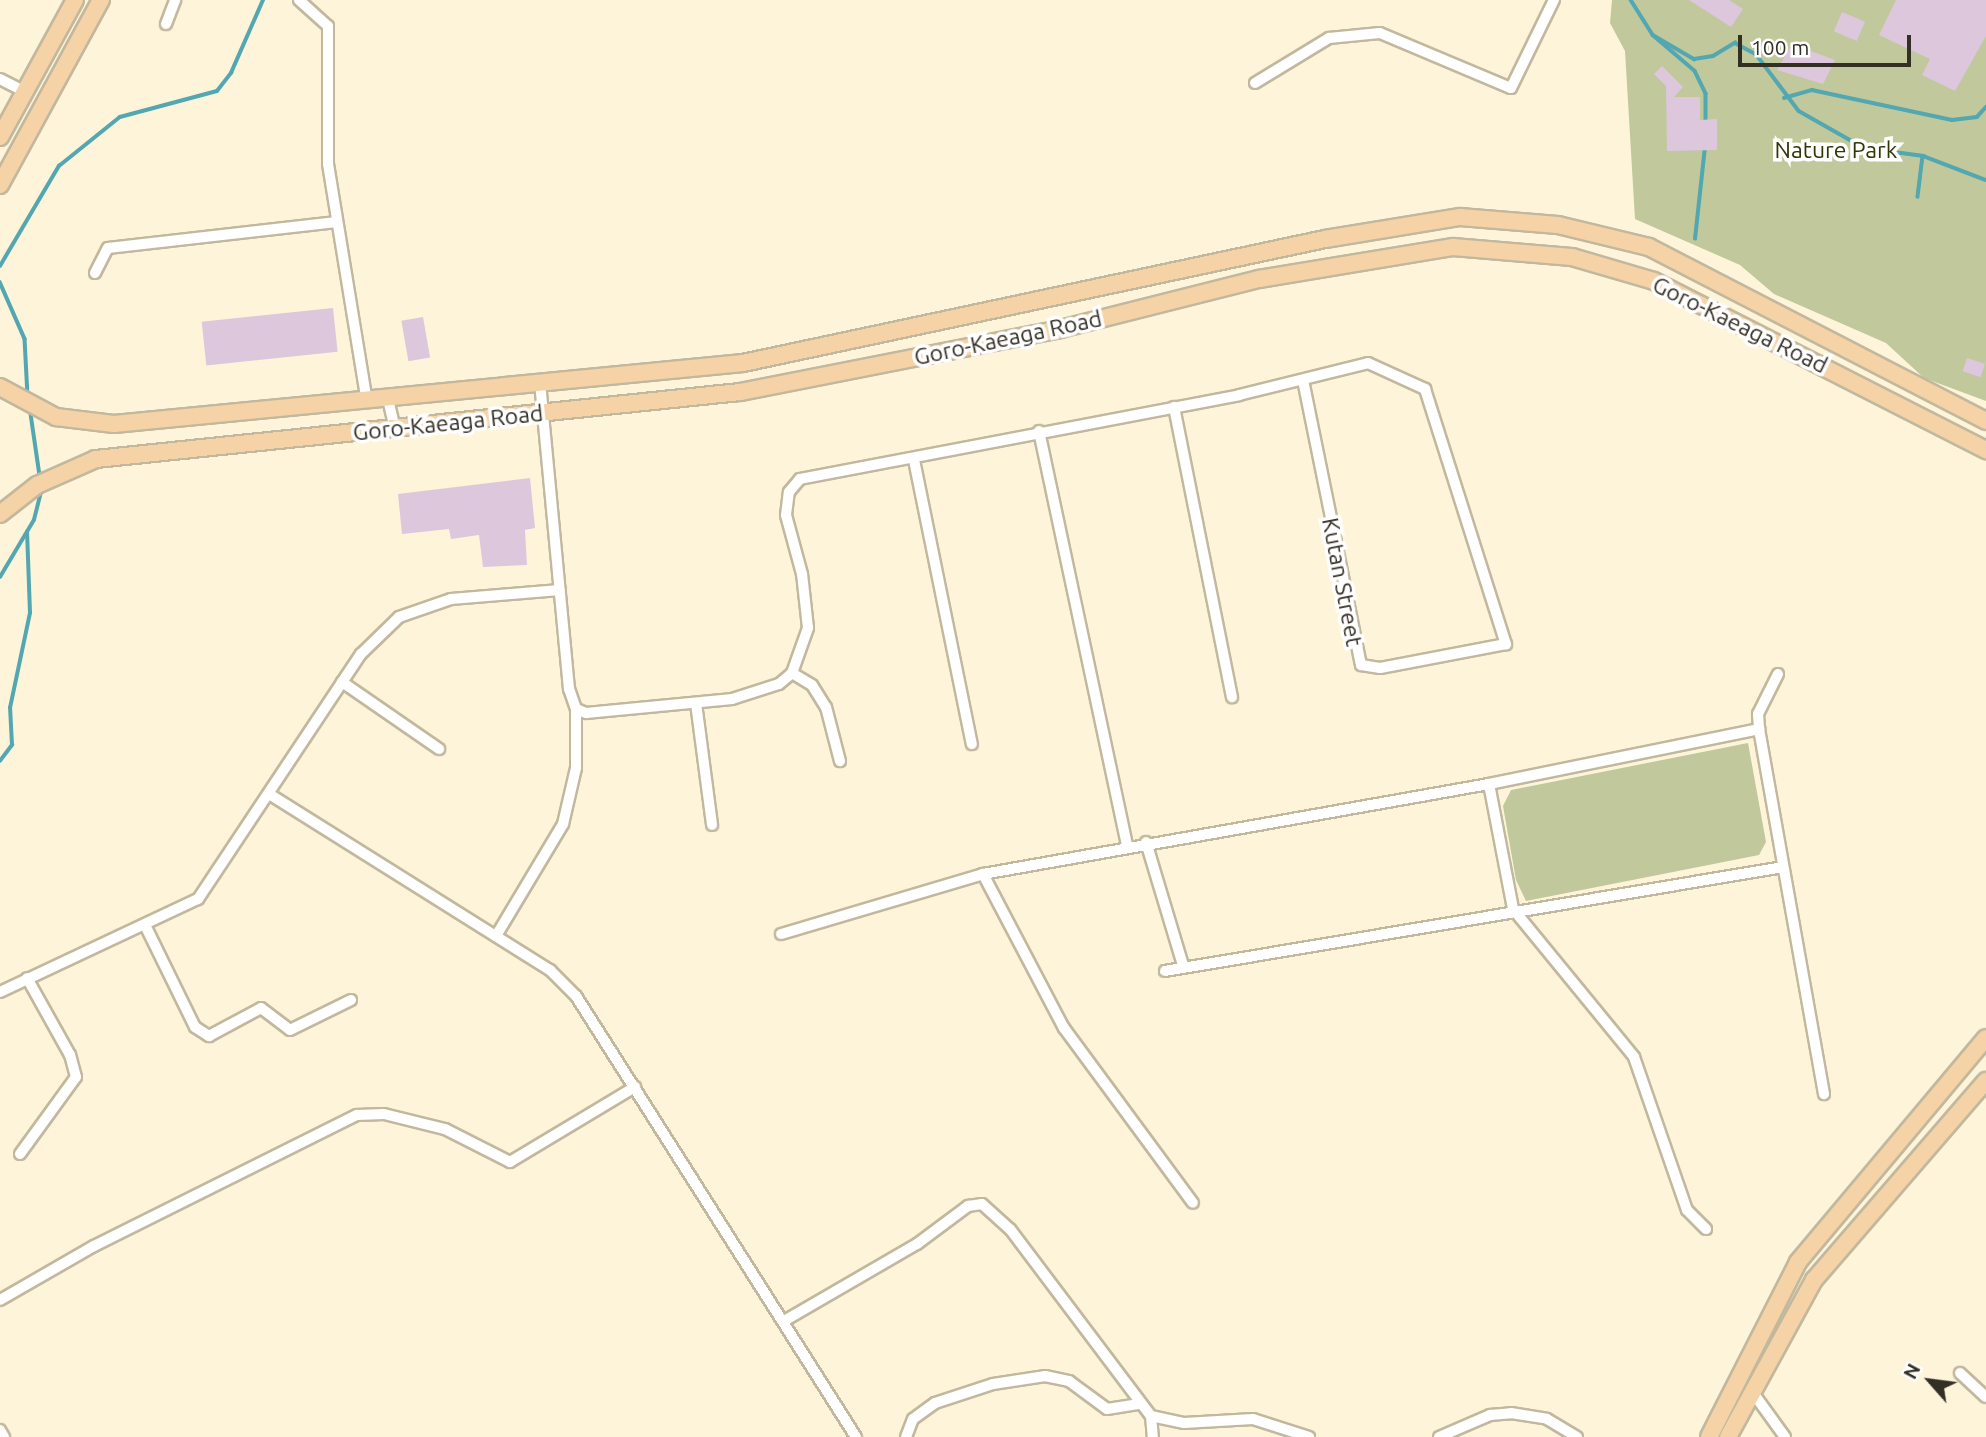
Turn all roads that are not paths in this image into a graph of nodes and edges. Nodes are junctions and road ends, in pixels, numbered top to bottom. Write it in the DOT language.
graph roads {
  1 [pos="75,0"];
  2 [pos="101,0"];
  3 [pos="175,0"];
  4 [pos="299,0"];
  5 [pos="1554,0"];
  6 [pos="166,24"];
  7 [pos="0,79"];
  8 [pos="1255,83"];
  9 [pos="25,92"];
  10 [pos="0,137"];
  11 [pos="0,186"];
  12 [pos="337,222"];
  13 [pos="94,273"];
  14 [pos="1303,381"];
  15 [pos="540,384"];
  16 [pos="0,387"];
  17 [pos="388,399"];
  18 [pos="367,401"];
  19 [pos="1174,407"];
  20 [pos="544,414"];
  21 [pos="1986,421"];
  22 [pos="395,429"];
  23 [pos="1039,431"];
  24 [pos="1986,450"];
  25 [pos="914,460"];
  26 [pos="0,514"];
  27 [pos="560,590"];
  28 [pos="792,673"];
  29 [pos="1778,674"];
  30 [pos="342,682"];
  31 [pos="1231,697"];
  32 [pos="696,703"];
  33 [pos="576,709"];
  34 [pos="1759,729"];
  35 [pos="972,744"];
  36 [pos="439,749"];
  37 [pos="840,761"];
  38 [pos="1489,784"];
  39 [pos="269,794"];
  40 [pos="712,825"];
  41 [pos="1146,842"];
  42 [pos="1127,845"];
  43 [pos="1783,867"];
  44 [pos="983,873"];
  45 [pos="1513,909"];
  46 [pos="145,925"];
  47 [pos="781,934"];
  48 [pos="496,936"];
  49 [pos="1183,965"];
  50 [pos="1165,971"];
  51 [pos="27,978"];
  52 [pos="0,992"];
  53 [pos="351,1000"];
  54 [pos="1986,1038"];
  55 [pos="1986,1080"];
  56 [pos="635,1087"];
  57 [pos="1824,1094"];
  58 [pos="20,1154"];
  59 [pos="1193,1203"];
  60 [pos="1706,1229"];
  61 [pos="0,1300"];
  62 [pos="784,1321"];
  63 [pos="1960,1373"];
  64 [pos="1750,1390"];
  65 [pos="1986,1398"];
  66 [pos="1140,1404"];
  67 [pos="1151,1416"];
  68 [pos="0,1430"];
  69 [pos="4,1437"];
  70 [pos="856,1437"];
  71 [pos="906,1437"];
  72 [pos="1153,1437"];
  73 [pos="1309,1437"];
  74 [pos="1439,1437"];
  75 [pos="1577,1437"];
  76 [pos="1709,1437"];
  77 [pos="1728,1437"];
  78 [pos="1785,1437"];
  1 -- 9 [label="main road"];
  2 -- 11 [label="main road"];
  3 -- 6 [label="street"];
  4 -- 12 [label="street"];
  5 -- 8 [label="street"];
  7 -- 9 [label="street"];
  9 -- 10 [label="main road"];
  12 -- 13 [label="street"];
  12 -- 18 [label="street"];
  14 -- 14 [label="street, Kutan Street"];
  14 -- 19 [label="street"];
  15 -- 17 [label="main road, Goro-Kaeaga Road"];
  15 -- 20 [label="street"];
  15 -- 21 [label="main road, Goro-Kaeaga Road"];
  16 -- 18 [label="main road, Goro-Kaeaga Road"];
  17 -- 18 [label="main road, Goro-Kaeaga Road"];
  17 -- 22 [label="street"];
  19 -- 23 [label="street"];
  19 -- 31 [label="street"];
  20 -- 22 [label="main road, Goro-Kaeaga Road"];
  20 -- 24 [label="main road, Goro-Kaeaga Road"];
  20 -- 27 [label="street"];
  22 -- 26 [label="main road, Goro-Kaeaga Road"];
  23 -- 25 [label="street"];
  23 -- 42 [label="street"];
  25 -- 28 [label="street"];
  25 -- 35 [label="street"];
  27 -- 30 [label="street"];
  27 -- 33 [label="street"];
  28 -- 32 [label="street"];
  28 -- 37 [label="street"];
  29 -- 34 [label="street"];
  30 -- 36 [label="street"];
  30 -- 39 [label="street"];
  32 -- 33 [label="street"];
  32 -- 40 [label="street"];
  33 -- 48 [label="street"];
  34 -- 38 [label="street"];
  34 -- 43 [label="street"];
  38 -- 41 [label="street"];
  38 -- 45 [label="street"];
  39 -- 46 [label="street"];
  39 -- 48 [label="street"];
  41 -- 42 [label="street"];
  41 -- 49 [label="street"];
  42 -- 44 [label="street"];
  43 -- 45 [label="street"];
  43 -- 57 [label="street"];
  44 -- 47 [label="street"];
  44 -- 59 [label="street"];
  45 -- 49 [label="street"];
  45 -- 60 [label="street"];
  46 -- 51 [label="street"];
  46 -- 53 [label="street"];
  48 -- 56 [label="street"];
  49 -- 50 [label="street"];
  51 -- 52 [label="street"];
  51 -- 58 [label="street"];
  54 -- 76 [label="main road"];
  55 -- 64 [label="main road"];
  56 -- 61 [label="street"];
  56 -- 62 [label="street"];
  62 -- 66 [label="street"];
  62 -- 70 [label="street"];
  63 -- 65 [label="street"];
  64 -- 77 [label="main road"];
  64 -- 78 [label="street"];
  66 -- 67 [label="street"];
  66 -- 71 [label="street"];
  67 -- 72 [label="street"];
  67 -- 73 [label="street"];
  68 -- 69 [label="street"];
  74 -- 75 [label="street"];
}
